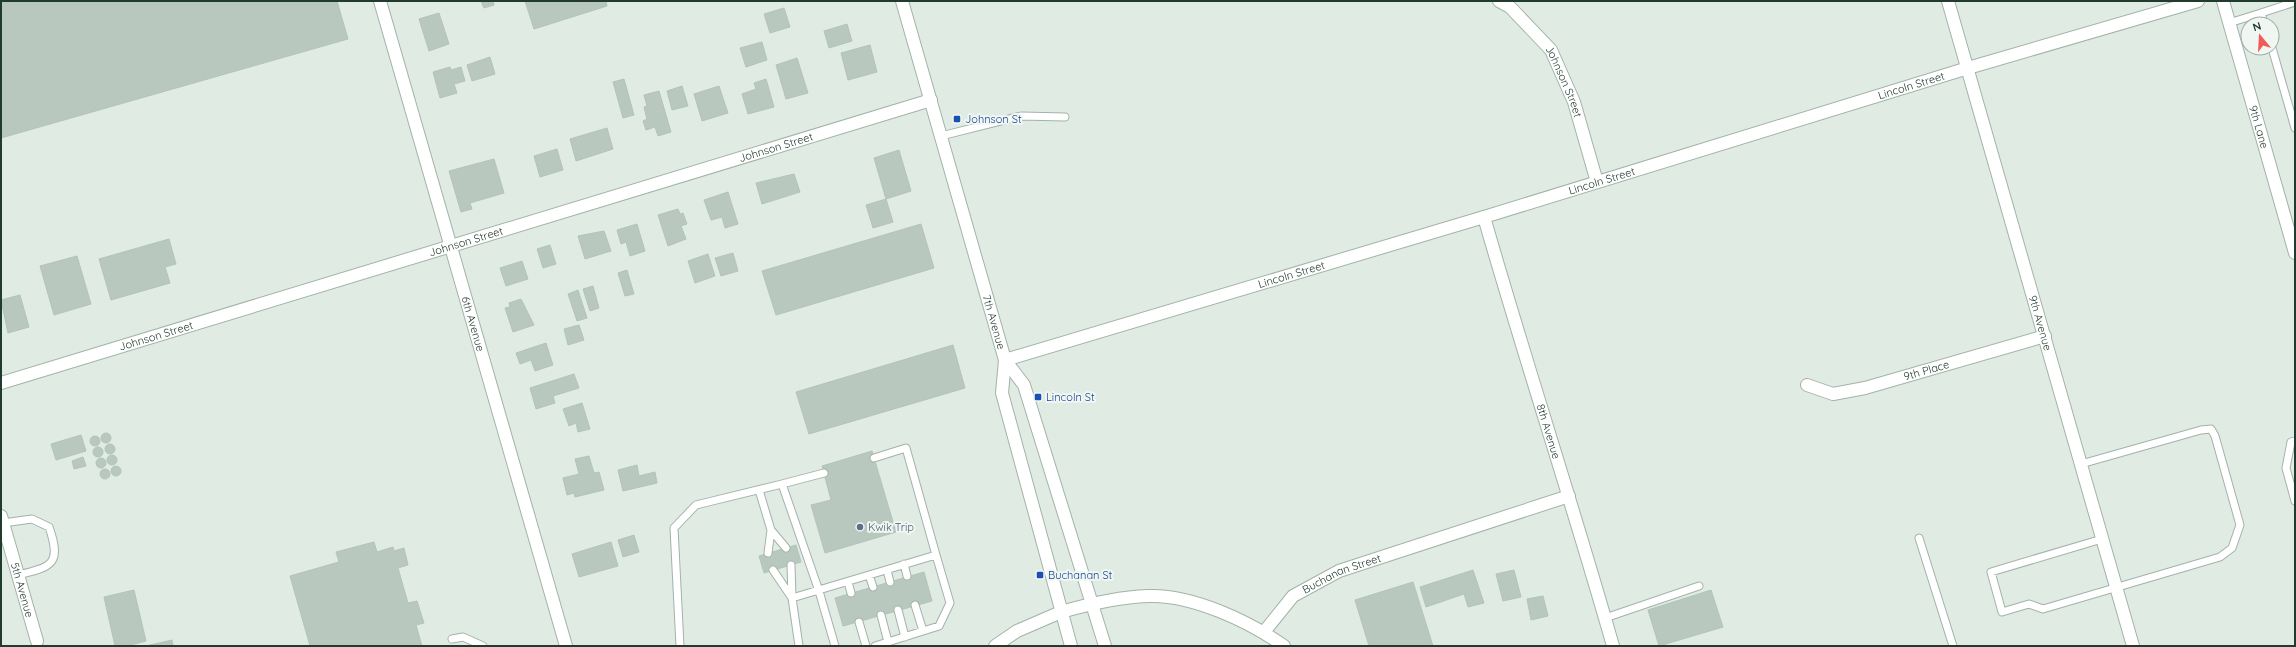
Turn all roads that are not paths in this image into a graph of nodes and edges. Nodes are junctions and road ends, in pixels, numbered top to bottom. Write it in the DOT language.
graph roads {
  1 [pos="380,1"];
  2 [pos="902,1"];
  3 [pos="1499,1"];
  4 [pos="1948,1"];
  5 [pos="2198,1"];
  6 [pos="2224,1"];
  7 [pos="2295,2"];
  8 [pos="1512,4"];
  9 [pos="2261,13"];
  10 [pos="2262,16"];
  11 [pos="2230,22"];
  12 [pos="2274,56"];
  13 [pos="1968,68"];
  14 [pos="931,100"];
  15 [pos="1065,117"];
  16 [pos="2295,128"];
  17 [pos="941,136"];
  18 [pos="1597,182"];
  19 [pos="1484,216"];
  20 [pos="450,246"];
  21 [pos="2295,253"];
  22 [pos="2044,336"];
  23 [pos="1005,360"];
  24 [pos="1,383"];
  25 [pos="1807,385"];
  26 [pos="2295,441"];
  27 [pos="874,458"];
  28 [pos="2081,464"];
  29 [pos="824,473"];
  30 [pos="782,484"];
  31 [pos="759,490"];
  32 [pos="1569,496"];
  33 [pos="2295,501"];
  34 [pos="2,519"];
  35 [pos="771,530"];
  36 [pos="1919,538"];
  37 [pos="2102,538"];
  38 [pos="786,548"];
  39 [pos="768,553"];
  40 [pos="936,555"];
  41 [pos="904,564"];
  42 [pos="791,565"];
  43 [pos="773,570"];
  44 [pos="887,570"];
  45 [pos="18,575"];
  46 [pos="870,575"];
  47 [pos="907,576"];
  48 [pos="848,582"];
  49 [pos="890,582"];
  50 [pos="1699,586"];
  51 [pos="873,587"];
  52 [pos="2116,587"];
  53 [pos="819,591"];
  54 [pos="851,593"];
  55 [pos="792,598"];
  56 [pos="1092,603"];
  57 [pos="915,605"];
  58 [pos="898,610"];
  59 [pos="1061,612"];
  60 [pos="881,615"];
  61 [pos="1605,618"];
  62 [pos="859,622"];
  63 [pos="923,631"];
  64 [pos="1264,632"];
  65 [pos="905,637"];
  66 [pos="452,639"];
  67 [pos="37,641"];
  68 [pos="889,644"];
  69 [pos="483,646"];
  70 [pos="566,646"];
  71 [pos="680,646"];
  72 [pos="799,646"];
  73 [pos="835,646"];
  74 [pos="866,646"];
  75 [pos="875,646"];
  76 [pos="995,646"];
  77 [pos="1071,646"];
  78 [pos="1105,646"];
  79 [pos="1284,646"];
  80 [pos="1613,646"];
  81 [pos="1953,646"];
  82 [pos="2133,646"];
  1 -- 20 [label="street, 6th Avenue"];
  2 -- 14 [label="street, 7th Avenue"];
  3 -- 8 [label="street, Johnson Street"];
  4 -- 13 [label="street, 9th Avenue"];
  5 -- 13 [label="street, Lincoln Street"];
  6 -- 11 [label="street, 9th Lane"];
  7 -- 9 [label="lane"];
  8 -- 18 [label="street, Johnson Street"];
  9 -- 10 [label="lane"];
  9 -- 11 [label="lane"];
  11 -- 21 [label="street, 9th Lane"];
  12 -- 16 [label="lane"];
  13 -- 18 [label="street, Lincoln Street"];
  13 -- 22 [label="street, 9th Avenue"];
  14 -- 17 [label="street, 7th Avenue"];
  14 -- 20 [label="street, Johnson Street"];
  15 -- 17 [label="lane"];
  17 -- 23 [label="street, 7th Avenue"];
  18 -- 19 [label="street, Lincoln Street"];
  19 -- 23 [label="street, Lincoln Street"];
  19 -- 32 [label="street, 8th Avenue"];
  20 -- 24 [label="street, Johnson Street"];
  20 -- 70 [label="street, 6th Avenue"];
  22 -- 25 [label="street, 9th Place"];
  22 -- 28 [label="street, 9th Avenue"];
  23 -- 56 [label="street"];
  23 -- 59 [label="street, 7th Avenue"];
  26 -- 33 [label="lane"];
  27 -- 40 [label="lane"];
  28 -- 37 [label="street, 9th Avenue"];
  28 -- 52 [label="lane"];
  29 -- 30 [label="lane"];
  30 -- 31 [label="lane"];
  30 -- 53 [label="lane"];
  31 -- 35 [label="lane"];
  31 -- 71 [label="lane"];
  32 -- 61 [label="street, 8th Avenue"];
  32 -- 64 [label="street, Buchanan Street"];
  34 -- 45 [label="street, 5th Avenue"];
  34 -- 45 [label="lane"];
  35 -- 38 [label="lane"];
  35 -- 39 [label="lane"];
  36 -- 81 [label="lane"];
  37 -- 52 [label="street, 9th Avenue"];
  37 -- 52 [label="lane"];
  40 -- 41 [label="lane"];
  40 -- 63 [label="lane"];
  41 -- 44 [label="lane"];
  41 -- 47 [label="lane"];
  42 -- 55 [label="lane"];
  43 -- 55 [label="lane"];
  44 -- 46 [label="lane"];
  44 -- 49 [label="lane"];
  45 -- 67 [label="street, 5th Avenue"];
  46 -- 48 [label="lane"];
  46 -- 51 [label="lane"];
  48 -- 53 [label="lane"];
  48 -- 54 [label="lane"];
  50 -- 61 [label="lane"];
  52 -- 82 [label="street, 9th Avenue"];
  53 -- 55 [label="lane"];
  53 -- 73 [label="lane"];
  55 -- 72 [label="lane"];
  56 -- 59 [label="street"];
  56 -- 64 [label="street"];
  56 -- 78 [label="street"];
  57 -- 63 [label="lane"];
  58 -- 65 [label="lane"];
  59 -- 76 [label="street"];
  59 -- 77 [label="street, 7th Avenue"];
  60 -- 68 [label="lane"];
  61 -- 80 [label="street, 8th Avenue"];
  62 -- 74 [label="lane"];
  63 -- 65 [label="lane"];
  64 -- 79 [label="street"];
  65 -- 68 [label="lane"];
  66 -- 69 [label="lane"];
  68 -- 75 [label="lane"];
}
